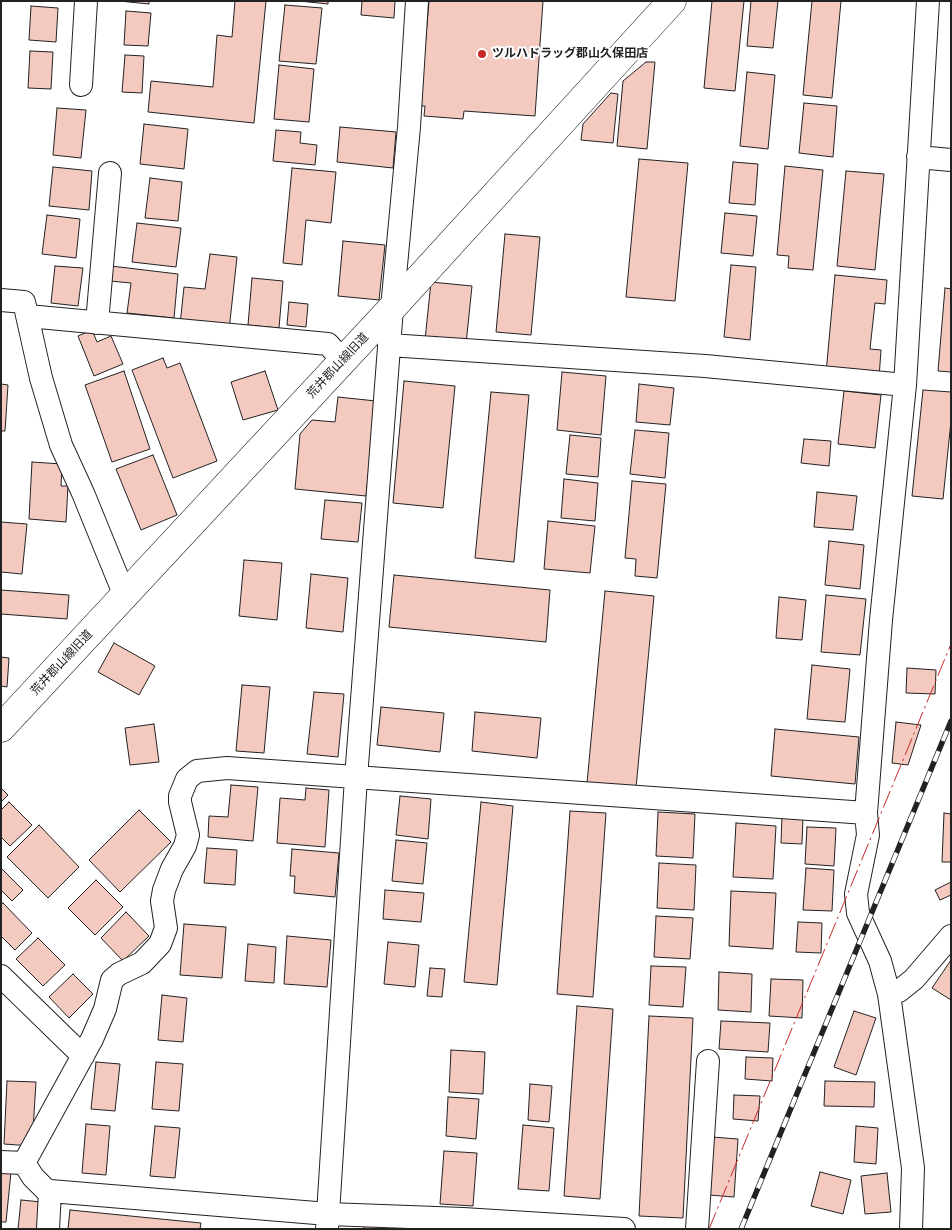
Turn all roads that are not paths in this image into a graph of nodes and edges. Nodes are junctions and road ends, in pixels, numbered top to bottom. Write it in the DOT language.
graph roads {
  1 [pos="86,1"];
  2 [pos="417,1"];
  3 [pos="672,1"];
  4 [pos="928,1"];
  5 [pos="81,85"];
  6 [pos="918,158"];
  7 [pos="951,160"];
  8 [pos="110,172"];
  9 [pos="1,300"];
  10 [pos="392,308"];
  11 [pos="28,316"];
  12 [pos="97,323"];
  13 [pos="389,345"];
  14 [pos="343,361"];
  15 [pos="904,385"];
  16 [pos="125,596"];
  17 [pos="1,728"];
  18 [pos="356,778"];
  19 [pos="866,813"];
  20 [pos="951,936"];
  21 [pos="1,976"];
  22 [pos="889,994"];
  23 [pos="83,1056"];
  24 [pos="708,1061"];
  25 [pos="1,1162"];
  26 [pos="24,1163"];
  27 [pos="50,1192"];
  28 [pos="327,1221"];
  29 [pos="462,1224"];
  30 [pos="610,1228"];
  31 [pos="48,1229"];
  32 [pos="697,1229"];
  33 [pos="911,1229"];
  1 -- 5 [label="street"];
  2 -- 10 [label="street"];
  3 -- 10 [label="street, 荒井郡山線旧道"];
  4 -- 6 [label="street"];
  6 -- 7 [label="street"];
  6 -- 15 [label="street"];
  8 -- 12 [label="street"];
  9 -- 11 [label="street"];
  10 -- 13 [label="street"];
  10 -- 14 [label="street, 荒井郡山線旧道"];
  11 -- 12 [label="street"];
  11 -- 16 [label="street"];
  12 -- 14 [label="street"];
  13 -- 15 [label="street"];
  13 -- 18 [label="street"];
  14 -- 16 [label="street, 荒井郡山線旧道"];
  15 -- 19 [label="street"];
  16 -- 17 [label="street, 荒井郡山線旧道"];
  18 -- 19 [label="street"];
  18 -- 23 [label="street"];
  18 -- 28 [label="street"];
  19 -- 22 [label="street"];
  20 -- 22 [label="street"];
  21 -- 23 [label="street"];
  22 -- 33 [label="street"];
  23 -- 26 [label="street"];
  24 -- 32 [label="street"];
  25 -- 26 [label="street"];
  26 -- 27 [label="street"];
  27 -- 28 [label="street"];
  27 -- 31 [label="street"];
  28 -- 29 [label="street"];
  29 -- 30 [label="street"];
}
